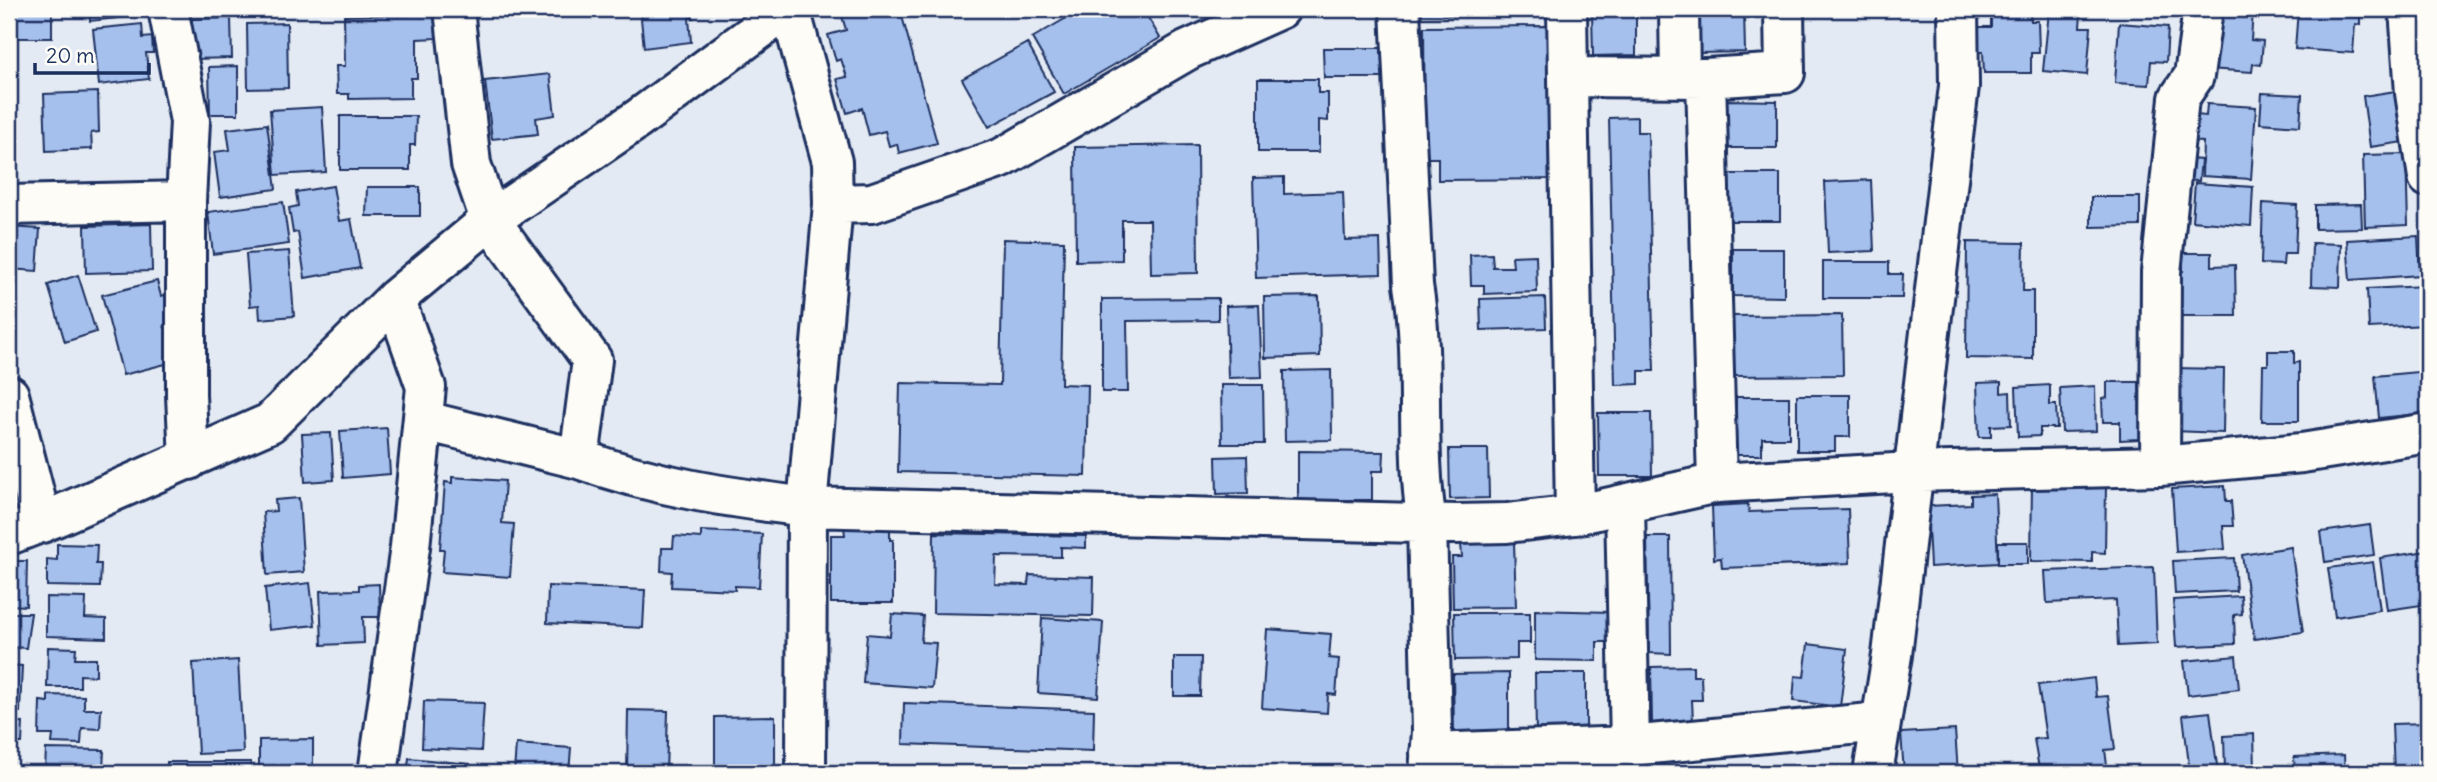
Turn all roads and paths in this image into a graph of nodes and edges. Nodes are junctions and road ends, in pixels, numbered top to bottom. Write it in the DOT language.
graph roads {
  1 [pos="168,9"];
  2 [pos="454,9"];
  3 [pos="788,9"];
  4 [pos="1280,9"];
  5 [pos="1400,9"];
  6 [pos="1567,9"];
  7 [pos="1678,9"];
  8 [pos="1784,9"];
  9 [pos="1958,9"];
  10 [pos="2203,9"];
  11 [pos="2409,9"];
  12 [pos="1568,77"];
  13 [pos="1693,77"];
  14 [pos="2428,177"];
  15 [pos="186,201"];
  16 [pos="833,204"];
  17 [pos="9,205"];
  18 [pos="490,220"];
  19 [pos="395,299"];
  20 [pos="9,395"];
  21 [pos="425,421"];
  22 [pos="2428,433"];
  23 [pos="579,459"];
  24 [pos="189,460"];
  25 [pos="2160,466"];
  26 [pos="1912,472"];
  27 [pos="1717,483"];
  28 [pos="1625,505"];
  29 [pos="807,507"];
  30 [pos="1575,515"];
  31 [pos="1427,523"];
  32 [pos="25,529"];
  33 [pos="1881,722"];
  34 [pos="1630,746"];
  35 [pos="1429,763"];
  36 [pos="378,773"];
  37 [pos="806,773"];
  38 [pos="1873,773"];
  1 -- 15 [label="street"];
  2 -- 18 [label="street"];
  3 -- 16 [label="street"];
  3 -- 18 [label="street"];
  4 -- 16 [label="street"];
  5 -- 31 [label="street"];
  6 -- 12 [label="street"];
  7 -- 13 [label="street"];
  8 -- 13 [label="street"];
  9 -- 26 [label="street"];
  10 -- 25 [label="street"];
  11 -- 14 [label="street"];
  12 -- 13 [label="street"];
  12 -- 30 [label="street"];
  13 -- 27 [label="street"];
  15 -- 17 [label="street"];
  15 -- 24 [label="street"];
  16 -- 29 [label="street"];
  18 -- 19 [label="street"];
  18 -- 23 [label="street"];
  19 -- 21 [label="street"];
  19 -- 24 [label="street"];
  20 -- 32 [label="street"];
  21 -- 23 [label="street"];
  21 -- 36 [label="street"];
  22 -- 25 [label="street"];
  23 -- 29 [label="street"];
  24 -- 32 [label="street"];
  25 -- 26 [label="street"];
  26 -- 27 [label="street"];
  26 -- 33 [label="street"];
  27 -- 28 [label="street"];
  28 -- 30 [label="street"];
  28 -- 34 [label="street"];
  29 -- 31 [label="street"];
  29 -- 37 [label="street"];
  30 -- 31 [label="street"];
  31 -- 35 [label="street"];
  33 -- 34 [label="street"];
  33 -- 38 [label="street"];
  34 -- 35 [label="street"];
}
